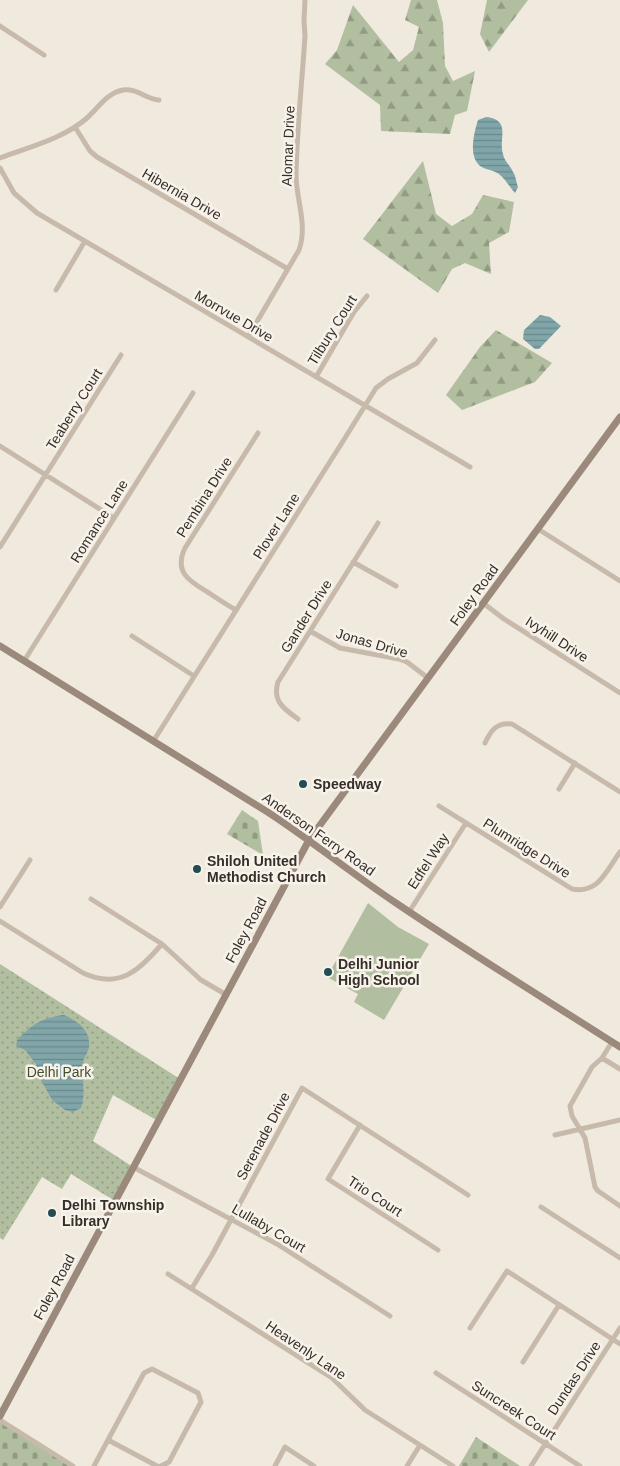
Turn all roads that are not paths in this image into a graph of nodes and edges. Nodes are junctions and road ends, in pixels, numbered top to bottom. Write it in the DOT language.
graph roads {
  1 [pos="305,0"];
  2 [pos="0,26"];
  3 [pos="44,55"];
  4 [pos="159,100"];
  5 [pos="75,127"];
  6 [pos="0,158"];
  7 [pos="0,168"];
  8 [pos="85,241"];
  9 [pos="288,269"];
  10 [pos="56,290"];
  11 [pos="368,296"];
  12 [pos="248,337"];
  13 [pos="435,340"];
  14 [pos="121,355"];
  15 [pos="316,377"];
  16 [pos="193,393"];
  17 [pos="364,405"];
  18 [pos="620,417"];
  19 [pos="258,433"];
  20 [pos="0,446"];
  21 [pos="470,467"];
  22 [pos="45,475"];
  23 [pos="114,518"];
  24 [pos="378,523"];
  25 [pos="538,529"];
  26 [pos="0,547"];
  27 [pos="353,562"];
  28 [pos="620,582"];
  29 [pos="396,586"];
  30 [pos="483,603"];
  31 [pos="236,610"];
  32 [pos="310,631"];
  33 [pos="132,636"];
  34 [pos="0,646"];
  35 [pos="24,661"];
  36 [pos="194,676"];
  37 [pos="428,678"];
  38 [pos="620,692"];
  39 [pos="298,719"];
  40 [pos="154,740"];
  41 [pos="485,743"];
  42 [pos="575,763"];
  43 [pos="559,789"];
  44 [pos="620,792"];
  45 [pos="440,806"];
  46 [pos="466,823"];
  47 [pos="309,840"];
  48 [pos="620,852"];
  49 [pos="30,860"];
  50 [pos="91,899"];
  51 [pos="0,907"];
  52 [pos="409,912"];
  53 [pos="0,921"];
  54 [pos="162,944"];
  55 [pos="226,994"];
  56 [pos="612,1042"];
  57 [pos="620,1047"];
  58 [pos="602,1058"];
  59 [pos="620,1069"];
  60 [pos="620,1120"];
  61 [pos="360,1125"];
  62 [pos="580,1129"];
  63 [pos="555,1135"];
  64 [pos="133,1167"];
  65 [pos="468,1195"];
  66 [pos="620,1206"];
  67 [pos="541,1207"];
  68 [pos="232,1220"];
  69 [pos="438,1250"];
  70 [pos="620,1258"];
  71 [pos="168,1274"];
  72 [pos="192,1288"];
  73 [pos="559,1305"];
  74 [pos="390,1316"];
  75 [pos="470,1328"];
  76 [pos="620,1328"];
  77 [pos="613,1339"];
  78 [pos="620,1344"];
  79 [pos="523,1362"];
  80 [pos="436,1373"];
  81 [pos="0,1418"];
  82 [pos="108,1440"];
  83 [pos="545,1444"];
  84 [pos="420,1445"];
  85 [pos="73,1466"];
  86 [pos="94,1466"];
  87 [pos="159,1466"];
  88 [pos="275,1466"];
  89 [pos="314,1466"];
  90 [pos="408,1466"];
  91 [pos="453,1466"];
  92 [pos="531,1466"];
  93 [pos="580,1466"];
  1 -- 9 [label="street, Alomar Drive"];
  2 -- 3 [label="street"];
  4 -- 5 [label="street"];
  5 -- 6 [label="street"];
  5 -- 9 [label="street, Hibernia Drive"];
  7 -- 8 [label="street, Morrvue Drive"];
  8 -- 10 [label="street"];
  8 -- 12 [label="street, Morrvue Drive"];
  9 -- 12 [label="street, Alomar Drive"];
  11 -- 15 [label="street, Tilbury Court"];
  12 -- 15 [label="street, Morrvue Drive"];
  13 -- 17 [label="street, Plover Lane"];
  14 -- 22 [label="street, Teaberry Court"];
  15 -- 17 [label="street, Morrvue Drive"];
  16 -- 23 [label="street, Romance Lane"];
  17 -- 21 [label="street, Morrvue Drive"];
  17 -- 31 [label="street, Plover Lane"];
  18 -- 25 [label="street, Foley Road"];
  19 -- 31 [label="street, Pembina Drive"];
  20 -- 22 [label="street"];
  22 -- 23 [label="street"];
  22 -- 26 [label="street, Teaberry Court"];
  23 -- 35 [label="street, Romance Lane"];
  24 -- 27 [label="street, Gander Drive"];
  25 -- 28 [label="street"];
  25 -- 30 [label="street, Foley Road"];
  27 -- 29 [label="street"];
  27 -- 32 [label="street, Gander Drive"];
  30 -- 37 [label="street, Foley Road"];
  30 -- 38 [label="street, Ivyhill Drive"];
  31 -- 36 [label="street, Plover Lane"];
  32 -- 37 [label="street, Jonas Drive"];
  32 -- 39 [label="street, Gander Drive"];
  33 -- 36 [label="street"];
  34 -- 35 [label="street, Anderson Ferry Road"];
  35 -- 40 [label="street, Anderson Ferry Road"];
  36 -- 40 [label="street, Plover Lane"];
  37 -- 47 [label="street, Foley Road"];
  40 -- 47 [label="street, Anderson Ferry Road"];
  41 -- 42 [label="street"];
  42 -- 43 [label="street"];
  42 -- 44 [label="street"];
  45 -- 46 [label="street, Plumridge Drive"];
  46 -- 48 [label="street, Plumridge Drive"];
  46 -- 52 [label="street, Edfel Way"];
  47 -- 52 [label="street, Anderson Ferry Road"];
  47 -- 55 [label="street, Foley Road"];
  49 -- 51 [label="street"];
  50 -- 54 [label="street"];
  52 -- 56 [label="street, Anderson Ferry Road"];
  53 -- 54 [label="street"];
  54 -- 55 [label="street"];
  55 -- 64 [label="street, Foley Road"];
  56 -- 57 [label="street, Anderson Ferry Road"];
  56 -- 58 [label="street"];
  58 -- 59 [label="street"];
  58 -- 62 [label="street"];
  60 -- 62 [label="street"];
  61 -- 65 [label="street, Serenade Drive"];
  61 -- 68 [label="street, Serenade Drive"];
  61 -- 69 [label="street, Trio Court"];
  62 -- 63 [label="street"];
  62 -- 66 [label="street"];
  64 -- 68 [label="street, Lullaby Court"];
  64 -- 81 [label="street, Foley Road"];
  67 -- 70 [label="street"];
  68 -- 72 [label="street, Serenade Drive"];
  68 -- 74 [label="street, Lullaby Court"];
  71 -- 72 [label="street, Heavenly Lane"];
  72 -- 84 [label="street, Heavenly Lane"];
  73 -- 75 [label="street"];
  73 -- 77 [label="street"];
  73 -- 79 [label="street"];
  76 -- 77 [label="street, Dundas Drive"];
  77 -- 78 [label="street"];
  77 -- 83 [label="street, Dundas Drive"];
  80 -- 83 [label="street, Suncreek Court"];
  81 -- 85 [label="street"];
  82 -- 86 [label="street"];
  82 -- 87 [label="street"];
  82 -- 87 [label="street"];
  83 -- 92 [label="street, Dundas Drive"];
  83 -- 93 [label="street, Suncreek Court"];
  84 -- 90 [label="street"];
  84 -- 91 [label="street, Heavenly Lane"];
  88 -- 89 [label="street"];
}
